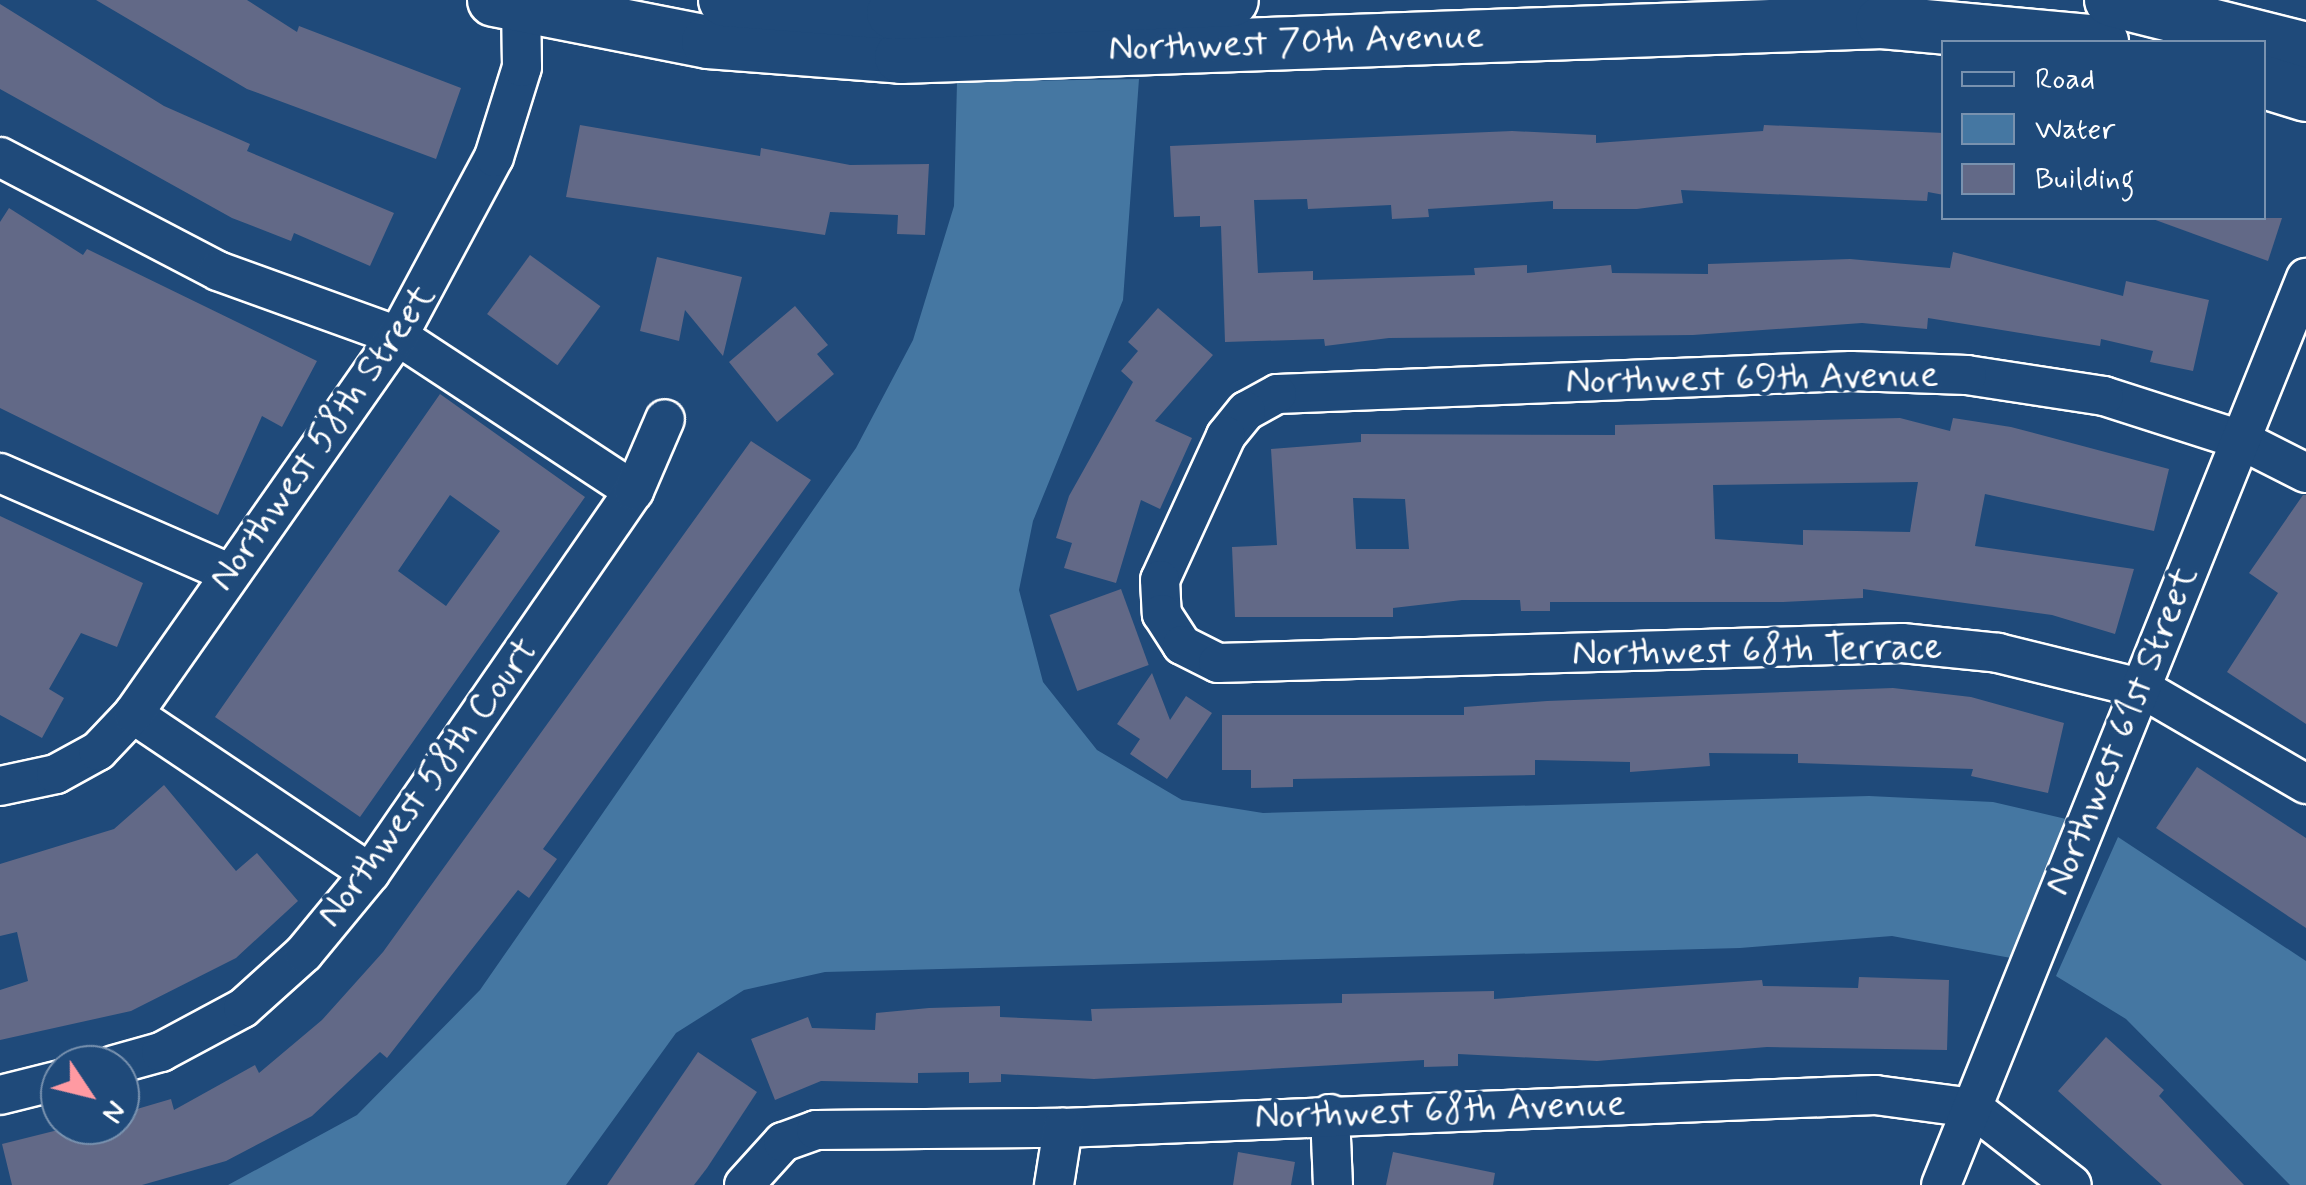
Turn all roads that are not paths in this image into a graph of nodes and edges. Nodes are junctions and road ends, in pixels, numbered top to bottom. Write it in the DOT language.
graph roads {
  1 [pos="725,0"];
  2 [pos="1232,0"];
  3 [pos="2111,0"];
  4 [pos="512,3"];
  5 [pos="2080,40"];
  6 [pos="2306,49"];
  7 [pos="2266,83"];
  8 [pos="2306,96"];
  9 [pos="0,156"];
  10 [pos="2306,278"];
  11 [pos="398,336"];
  12 [pos="665,419"];
  13 [pos="2241,440"];
  14 [pos="0,473"];
  15 [pos="2306,473"];
  16 [pos="634,491"];
  17 [pos="228,573"];
  18 [pos="1182,645"];
  19 [pos="2141,688"];
  20 [pos="133,714"];
  21 [pos="2306,784"];
  22 [pos="0,786"];
  23 [pos="370,873"];
  24 [pos="140,1058"];
  25 [pos="40,1085"];
  26 [pos="0,1095"];
  27 [pos="1972,1108"];
  28 [pos="1330,1114"];
  29 [pos="1063,1128"];
  30 [pos="744,1185"];
  31 [pos="1054,1185"];
  32 [pos="1333,1185"];
  33 [pos="1941,1185"];
  34 [pos="2072,1185"];
  1 -- 2 [label="street, Northwest 70th Avenue"];
  3 -- 6 [label="street"];
  4 -- 5 [label="street, Northwest 70th Avenue"];
  4 -- 11 [label="street, Northwest 58th Street"];
  7 -- 8 [label="street"];
  9 -- 11 [label="street"];
  10 -- 13 [label="street, Northwest 61st Street"];
  11 -- 16 [label="street"];
  11 -- 17 [label="street, Northwest 58th Street"];
  12 -- 16 [label="street, Northwest 58th Court"];
  13 -- 15 [label="street, Northwest 69th Avenue"];
  13 -- 18 [label="street, Northwest 69th Avenue"];
  13 -- 19 [label="street, Northwest 61st Street"];
  14 -- 17 [label="street"];
  16 -- 23 [label="street, Northwest 58th Court"];
  17 -- 20 [label="street, Northwest 58th Street"];
  18 -- 19 [label="street, Northwest 68th Terrace"];
  19 -- 21 [label="street, Northwest 68th Terrace"];
  19 -- 27 [label="street, Northwest 61st Street"];
  20 -- 22 [label="street, Northwest 58th Street"];
  20 -- 23 [label="street"];
  23 -- 24 [label="street, Northwest 58th Court"];
  25 -- 26 [label="street"];
  27 -- 28 [label="street, Northwest 68th Avenue"];
  27 -- 33 [label="street, Northwest 61st Street"];
  27 -- 34 [label="street, Northwest 68th Avenue"];
  28 -- 29 [label="street, Northwest 68th Avenue"];
  28 -- 32 [label="street"];
  29 -- 30 [label="street, Northwest 68th Avenue"];
  29 -- 31 [label="street"];
}
